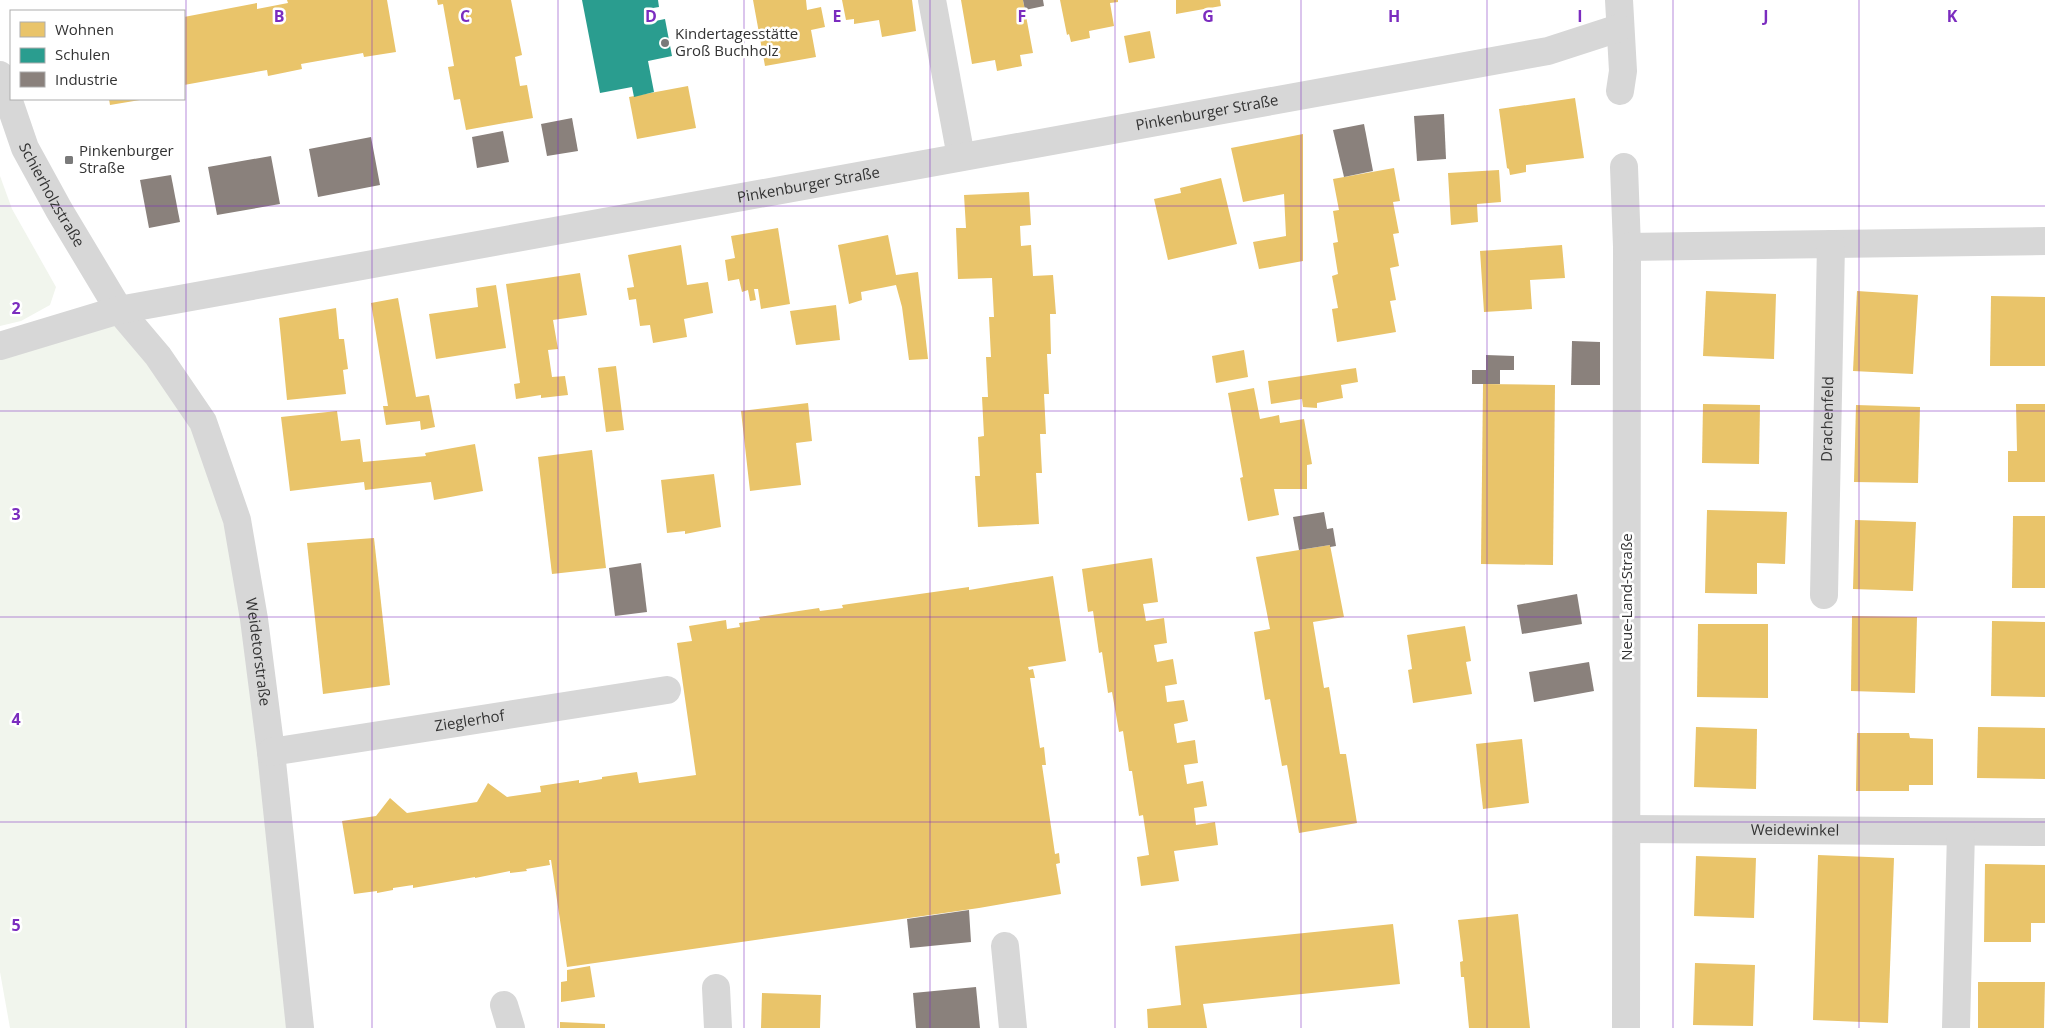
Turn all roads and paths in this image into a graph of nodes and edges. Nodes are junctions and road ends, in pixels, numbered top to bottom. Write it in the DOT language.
graph roads {
  1 [pos="932,0"];
  2 [pos="1619,0"];
  3 [pos="1619,28"];
  4 [pos="0,75"];
  5 [pos="1620,91"];
  6 [pos="961,157"];
  7 [pos="1624,167"];
  8 [pos="2045,241"];
  9 [pos="1830,244"];
  10 [pos="1627,246"];
  11 [pos="119,310"];
  12 [pos="0,346"];
  13 [pos="1824,595"];
  14 [pos="667,690"];
  15 [pos="271,752"];
  16 [pos="1627,829"];
  17 [pos="1962,832"];
  18 [pos="2045,832"];
  19 [pos="1005,946"];
  20 [pos="716,988"];
  21 [pos="300,1028"];
  22 [pos="718,1028"];
  23 [pos="1012,1028"];
  24 [pos="1626,1028"];
  25 [pos="1956,1028"];
  1 -- 6 [label="street"];
  2 -- 3 [label="street"];
  3 -- 5 [label="street"];
  3 -- 6 [label="street, Pinkenburger Straße"];
  4 -- 11 [label="street, Schierholzstraße"];
  6 -- 11 [label="street, Pinkenburger Straße"];
  7 -- 10 [label="street, Neue-Land-Straße"];
  8 -- 9 [label="street"];
  9 -- 10 [label="street"];
  9 -- 13 [label="street, Drachenfeld"];
  10 -- 16 [label="street, Neue-Land-Straße"];
  11 -- 12 [label="street, Pinkenburger Straße"];
  11 -- 15 [label="street, Weidetorstraße"];
  14 -- 15 [label="street, Zieglerhof"];
  15 -- 21 [label="street, Weidetorstraße"];
  16 -- 17 [label="street, Weidewinkel"];
  16 -- 24 [label="street, Neue-Land-Straße"];
  17 -- 18 [label="street, Weidewinkel"];
  17 -- 25 [label="street"];
  19 -- 23 [label="street"];
  20 -- 22 [label="street"];
}
